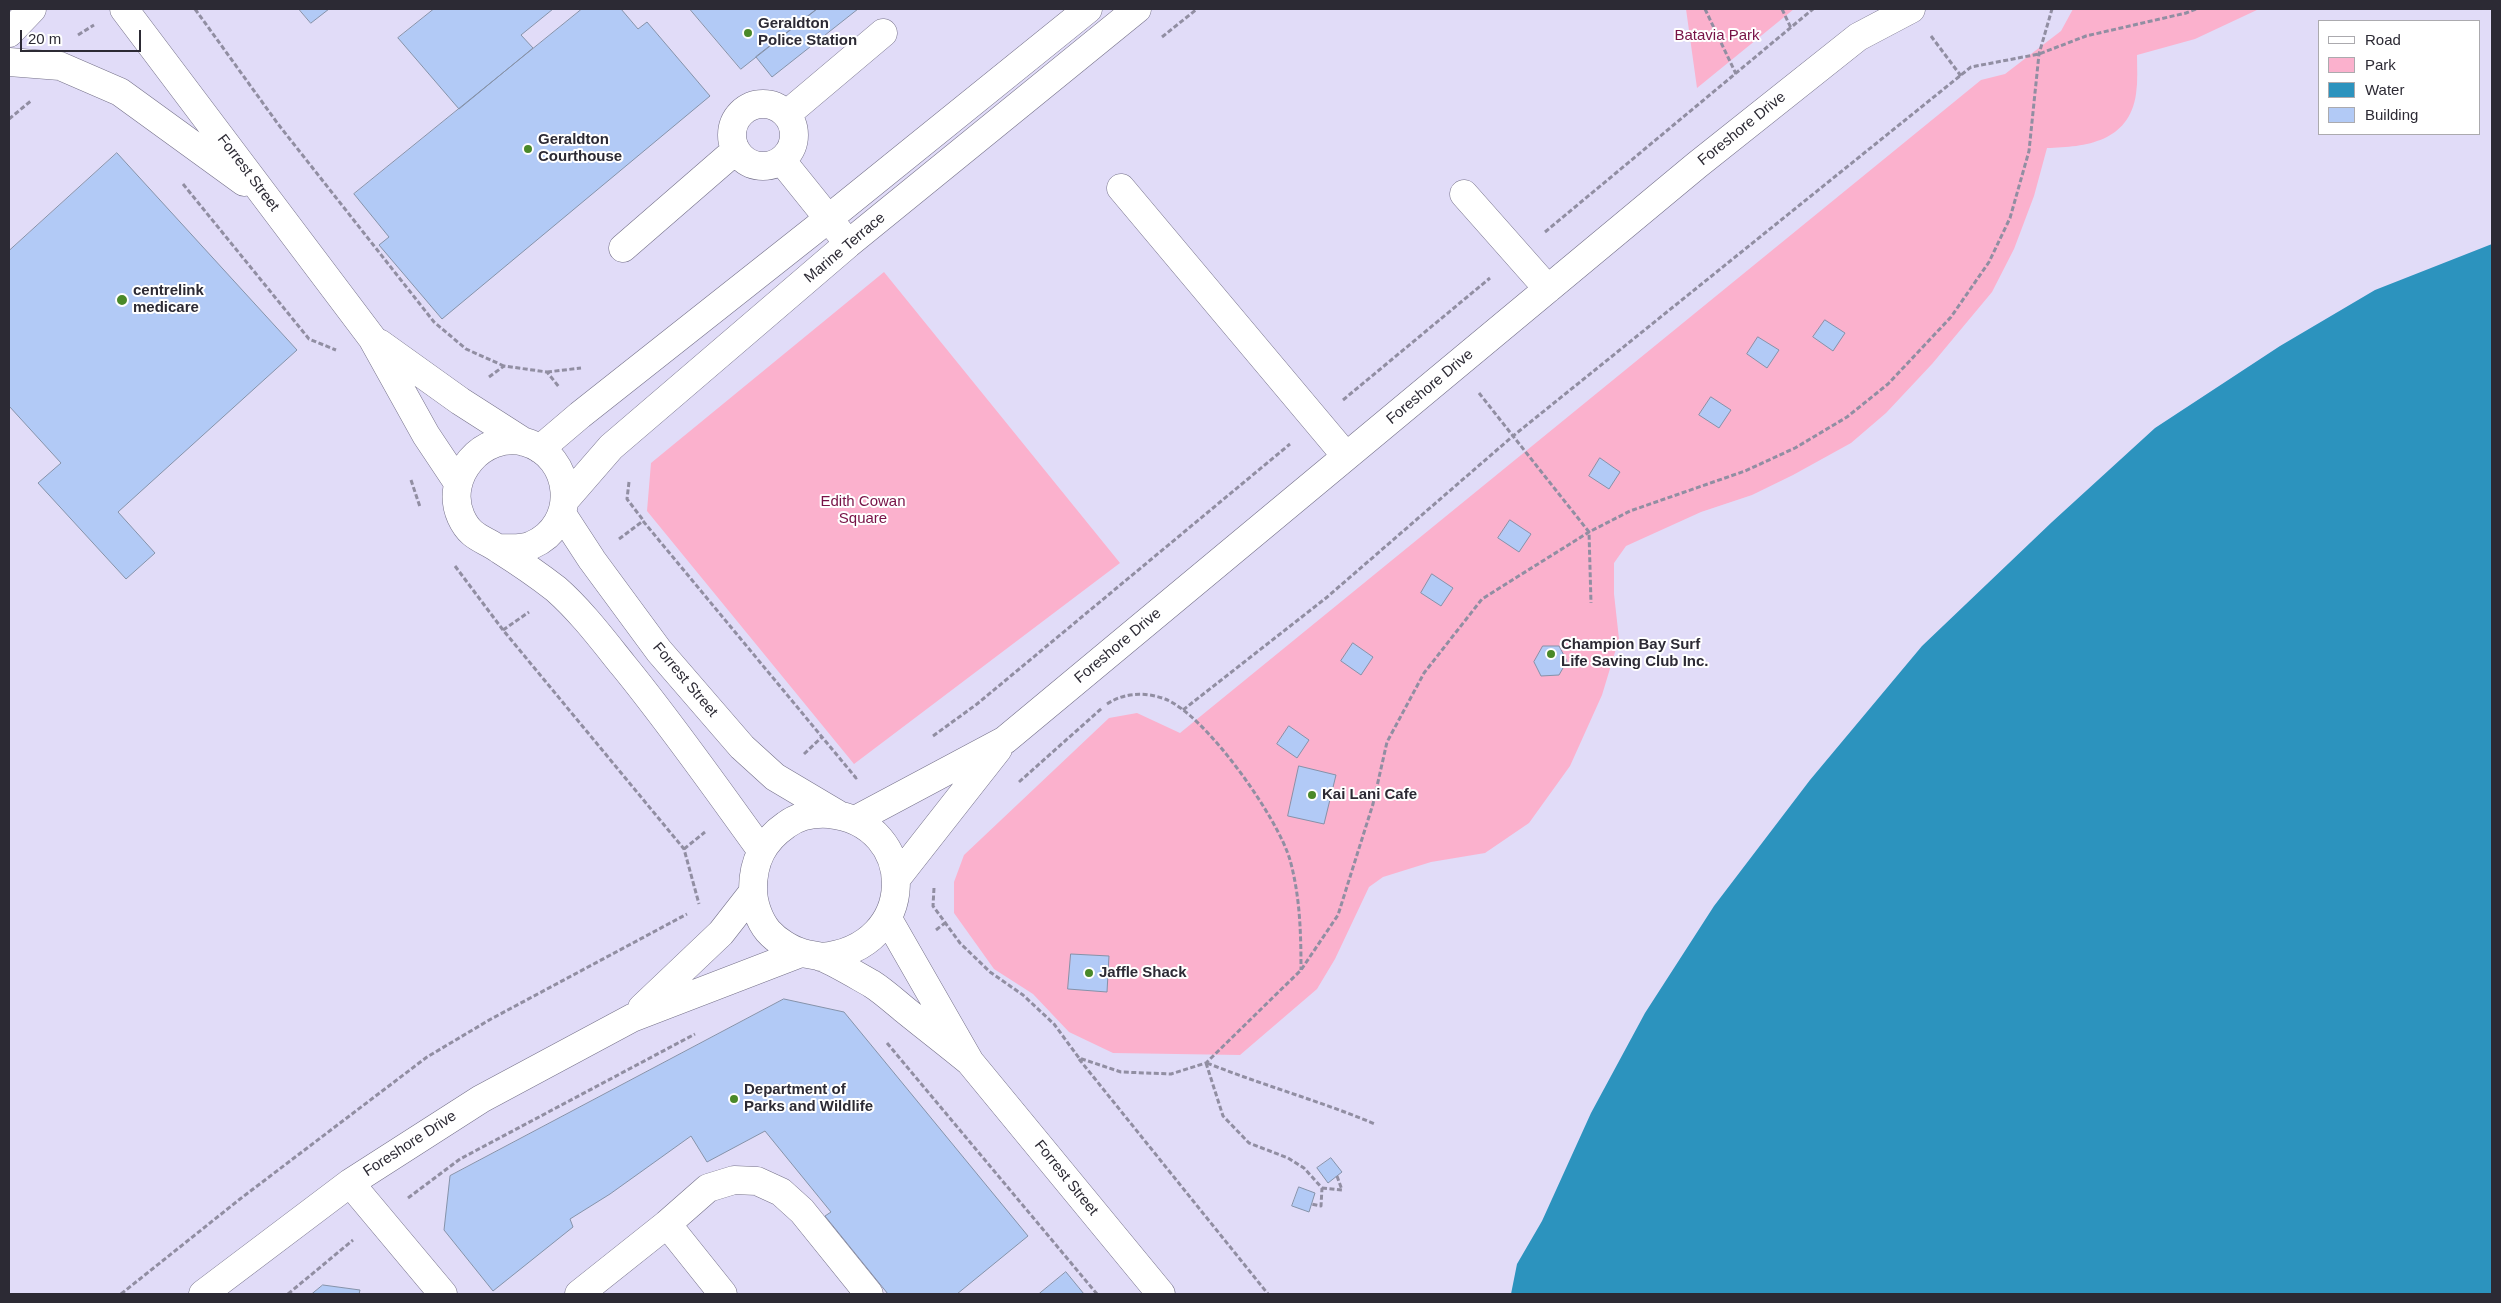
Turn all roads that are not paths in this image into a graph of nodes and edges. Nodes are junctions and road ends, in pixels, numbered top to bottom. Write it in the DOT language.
graph roads {
  1 [pos="32,9"];
  2 [pos="124,9"];
  3 [pos="1088,9"];
  4 [pos="1137,9"];
  5 [pos="1880,9"];
  6 [pos="1911,9"];
  7 [pos="9,33"];
  8 [pos="883,33"];
  9 [pos="1858,37"];
  10 [pos="9,62"];
  11 [pos="786,114"];
  12 [pos="736,150"];
  13 [pos="782,161"];
  14 [pos="1121,188"];
  15 [pos="1464,194"];
  16 [pos="268,200"];
  17 [pos="828,219"];
  18 [pos="848,244"];
  19 [pos="622,248"];
  20 [pos="1548,289"];
  21 [pos="372,338"];
  22 [pos="532,446"];
  23 [pos="1346,456"];
  24 [pos="458,483"];
  25 [pos="564,507"];
  26 [pos="498,548"];
  27 [pos="1005,740"];
  28 [pos="847,818"];
  29 [pos="761,850"];
  30 [pos="896,879"];
  31 [pos="753,892"];
  32 [pos="888,919"];
  33 [pos="811,955"];
  34 [pos="632,1018"];
  35 [pos="970,1062"];
  36 [pos="350,1183"];
  37 [pos="667,1224"];
  38 [pos="588,1291"];
  39 [pos="204,1294"];
  40 [pos="443,1294"];
  41 [pos="723,1294"];
  42 [pos="868,1294"];
  43 [pos="1162,1294"];
  1 -- 7 [label="street"];
  2 -- 16 [label="street, Forrest Street"];
  3 -- 17 [label="street"];
  4 -- 18 [label="street, Marine Terrace"];
  5 -- 9 [label="street, Foreshore Drive"];
  6 -- 9 [label="street, Foreshore Drive"];
  8 -- 11 [label="street"];
  9 -- 20 [label="street, Foreshore Drive"];
  10 -- 16 [label="street"];
  11 -- 12 [label="street"];
  11 -- 13 [label="street"];
  12 -- 13 [label="street"];
  12 -- 19 [label="street"];
  13 -- 17 [label="street"];
  14 -- 23 [label="street"];
  15 -- 20 [label="street"];
  16 -- 21 [label="street, Forrest Street"];
  17 -- 18 [label="street"];
  17 -- 22 [label="street"];
  18 -- 25 [label="street, Marine Terrace"];
  20 -- 23 [label="street, Foreshore Drive"];
  21 -- 22 [label="street, Forrest Street"];
  21 -- 24 [label="street, Forrest Street"];
  22 -- 24 [label="street"];
  22 -- 25 [label="street"];
  23 -- 27 [label="street, Foreshore Drive"];
  24 -- 26 [label="street"];
  25 -- 26 [label="street"];
  25 -- 28 [label="street, Forrest Street"];
  26 -- 29 [label="street"];
  27 -- 28 [label="street, Foreshore Drive"];
  27 -- 30 [label="street, Foreshore Drive"];
  28 -- 29 [label="street"];
  28 -- 30 [label="street"];
  29 -- 31 [label="street"];
  30 -- 32 [label="street"];
  31 -- 33 [label="street"];
  31 -- 34 [label="street, Foreshore Drive"];
  32 -- 33 [label="street"];
  32 -- 35 [label="street, Forrest Street"];
  33 -- 34 [label="street, Foreshore Drive"];
  33 -- 35 [label="street, Forrest Street"];
  34 -- 36 [label="street, Foreshore Drive"];
  35 -- 43 [label="street, Forrest Street"];
  36 -- 39 [label="street, Foreshore Drive"];
  36 -- 40 [label="street"];
  37 -- 38 [label="street"];
  37 -- 41 [label="street"];
  37 -- 42 [label="street"];
}
